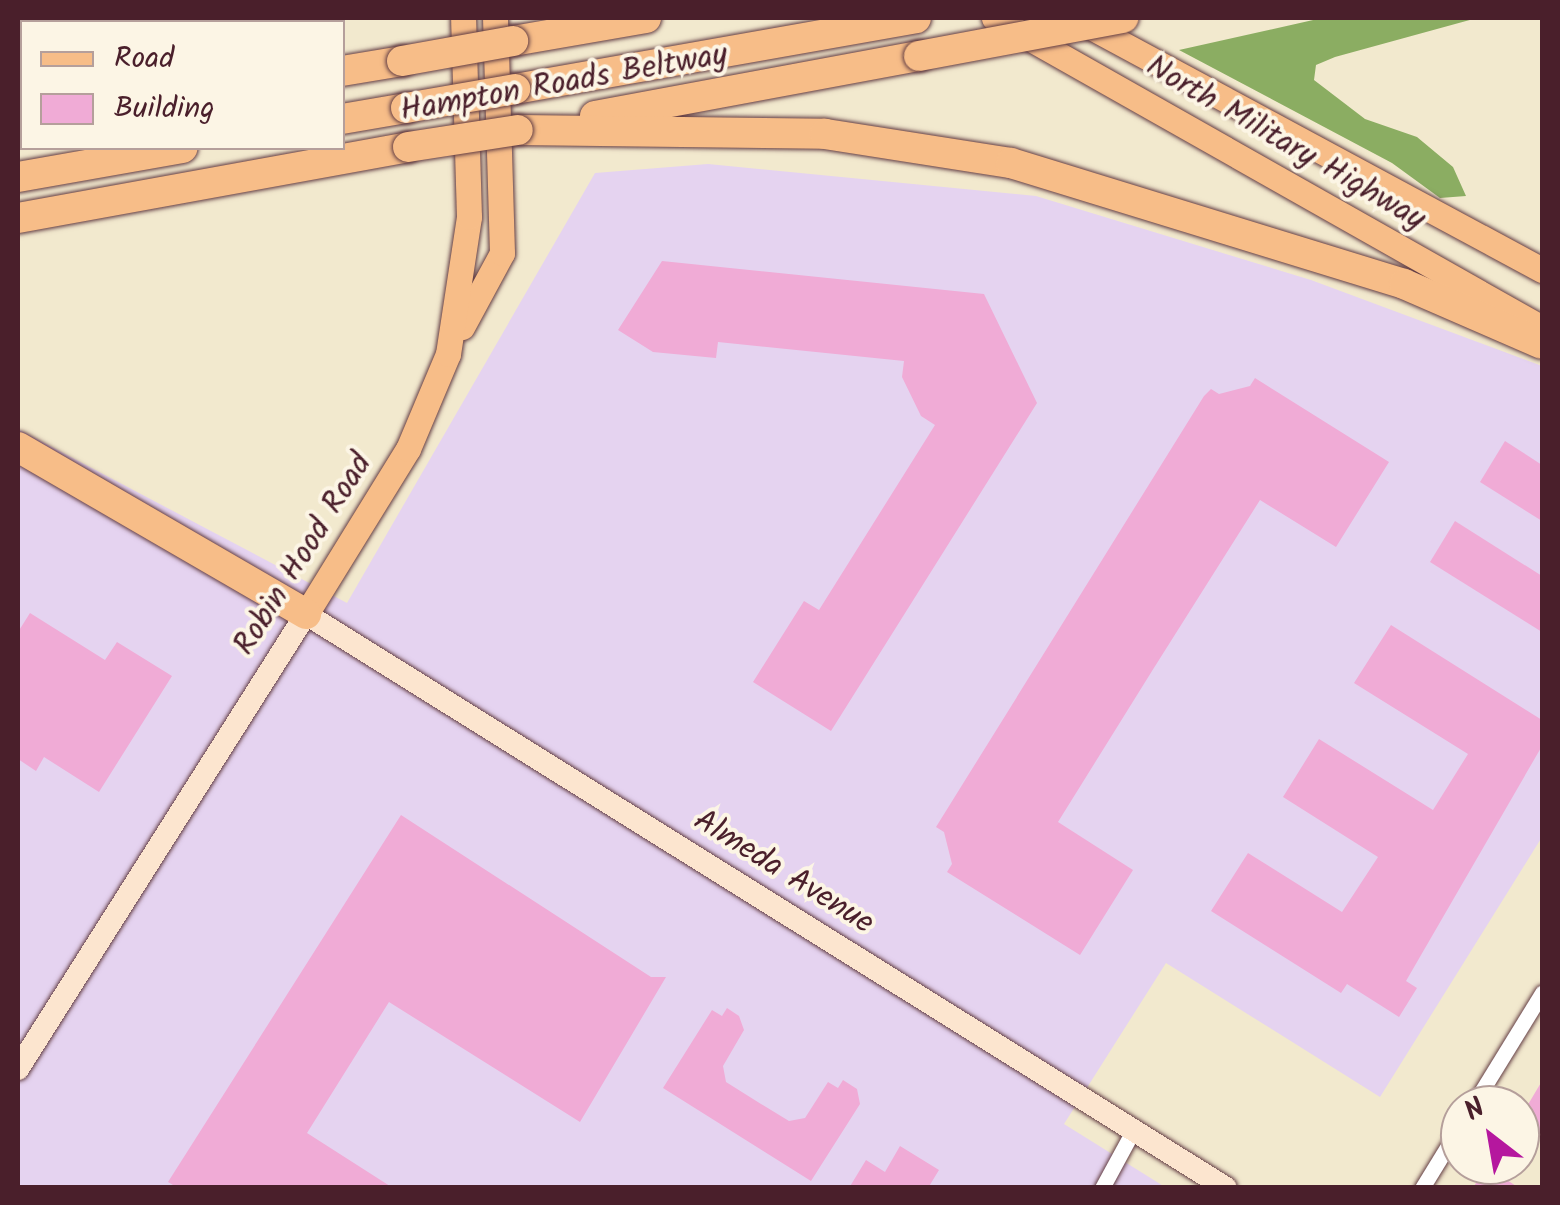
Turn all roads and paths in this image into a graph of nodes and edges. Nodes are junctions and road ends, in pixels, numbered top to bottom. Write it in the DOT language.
graph roads {
  1 [pos="463,18"];
  2 [pos="646,18"];
  3 [pos="916,18"];
  4 [pos="994,18"];
  5 [pos="1074,18"];
  6 [pos="1123,18"];
  7 [pos="504,29"];
  8 [pos="345,70"];
  9 [pos="345,118"];
  10 [pos="518,130"];
  11 [pos="170,150"];
  12 [pos="18,176"];
  13 [pos="18,218"];
  14 [pos="1542,270"];
  15 [pos="1542,328"];
  16 [pos="1542,344"];
  17 [pos="448,354"];
  18 [pos="18,447"];
  19 [pos="306,614"];
  20 [pos="1542,993"];
  21 [pos="18,1069"];
  22 [pos="1485,1085"];
  23 [pos="1134,1130"];
  24 [pos="1440,1159"];
  25 [pos="1102,1188"];
  26 [pos="1226,1188"];
  27 [pos="1422,1188"];
  1 -- 17 [label="main road, Robin Hood Road"];
  2 -- 7 [label="highway, Hampton Roads Beltway"];
  3 -- 9 [label="highway, bridge"];
  4 -- 15 [label="main road, North Military Highway"];
  5 -- 14 [label="main road, North Military Highway"];
  6 -- 10 [label="highway, Hampton Roads Beltway, bridge"];
  7 -- 8 [label="highway, Hampton Roads Beltway, bridge"];
  7 -- 17 [label="main road"];
  10 -- 13 [label="highway, Hampton Roads Beltway, bridge"];
  10 -- 16 [label="highway"];
  11 -- 12 [label="highway"];
  17 -- 19 [label="main road, Robin Hood Road"];
  18 -- 19 [label="highway"];
  19 -- 21 [label="street, Robin Hood Road"];
  19 -- 23 [label="street, Almeda Avenue"];
  20 -- 22 [label="street"];
  23 -- 25 [label="street"];
  23 -- 26 [label="street, Almeda Avenue"];
  24 -- 27 [label="street"];
}
